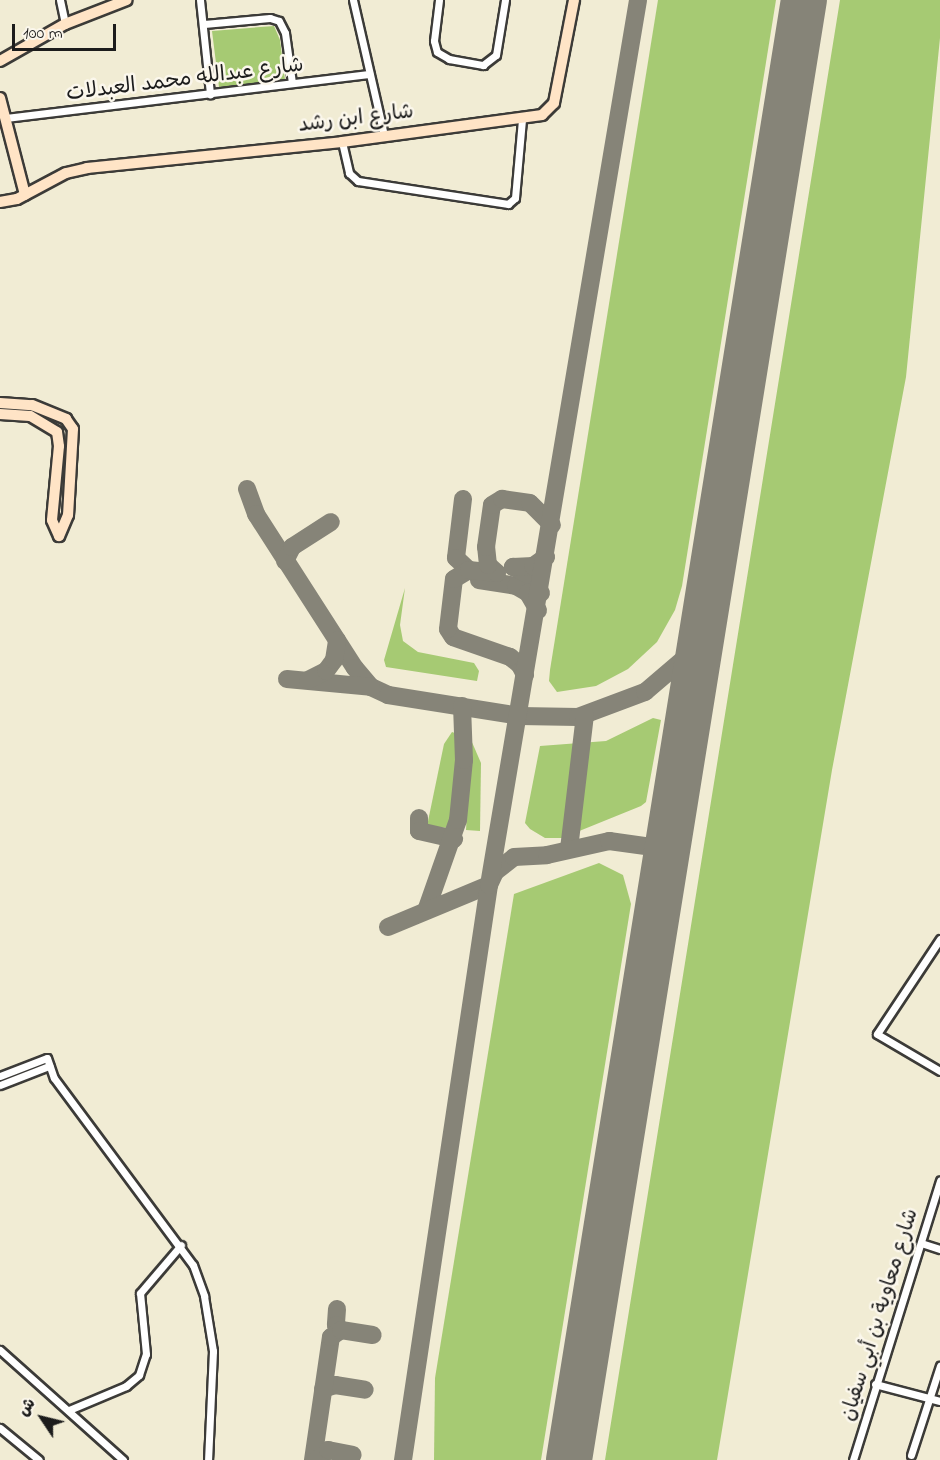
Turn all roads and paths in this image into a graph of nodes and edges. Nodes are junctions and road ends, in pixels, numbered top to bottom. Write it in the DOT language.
graph roads {
  1 [pos="60,0"];
  2 [pos="127,0"];
  3 [pos="200,0"];
  4 [pos="353,0"];
  5 [pos="439,0"];
  6 [pos="505,0"];
  7 [pos="574,0"];
  8 [pos="65,24"];
  9 [pos="204,24"];
  10 [pos="0,61"];
  11 [pos="369,74"];
  12 [pos="292,83"];
  13 [pos="210,94"];
  14 [pos="0,98"];
  15 [pos="5,118"];
  16 [pos="522,119"];
  17 [pos="384,135"];
  18 [pos="342,142"];
  19 [pos="27,190"];
  20 [pos="0,202"];
  21 [pos="1,407"];
  22 [pos="32,410"];
  23 [pos="940,939"];
  24 [pos="49,1066"];
  25 [pos="940,1071"];
  26 [pos="0,1076"];
  27 [pos="0,1085"];
  28 [pos="940,1180"];
  29 [pos="921,1243"];
  30 [pos="181,1245"];
  31 [pos="940,1249"];
  32 [pos="0,1350"];
  33 [pos="940,1366"];
  34 [pos="875,1384"];
  35 [pos="930,1398"];
  36 [pos="940,1401"];
  37 [pos="69,1410"];
  38 [pos="0,1428"];
  39 [pos="912,1455"];
  40 [pos="39,1460"];
  41 [pos="123,1460"];
  42 [pos="208,1460"];
  43 [pos="853,1460"];
  1 -- 8 [label="street"];
  2 -- 8 [label="street"];
  3 -- 9 [label="street"];
  4 -- 11 [label="street"];
  5 -- 6 [label="street"];
  7 -- 16 [label="street, شارع ابن رشد"];
  8 -- 10 [label="street"];
  9 -- 12 [label="street"];
  9 -- 13 [label="street"];
  11 -- 12 [label="street, شارع عبدالله محمد العبدلات"];
  11 -- 17 [label="street"];
  12 -- 13 [label="street, شارع عبدالله محمد العبدلات"];
  13 -- 15 [label="street, شارع عبدالله محمد العبدلات"];
  14 -- 15 [label="street"];
  15 -- 19 [label="street"];
  16 -- 17 [label="street, شارع ابن رشد"];
  16 -- 18 [label="street"];
  17 -- 18 [label="street, شارع ابن رشد"];
  18 -- 19 [label="street, شارع ابن رشد"];
  19 -- 20 [label="street, شارع ابن رشد"];
  21 -- 22 [label="street"];
  22 -- 22 [label="street"];
  23 -- 25 [label="street"];
  24 -- 26 [label="street"];
  24 -- 27 [label="street"];
  24 -- 30 [label="street"];
  28 -- 29 [label="street, شارع معاوية بن أبي سفيان"];
  29 -- 31 [label="street"];
  29 -- 34 [label="street, شارع معاوية بن أبي سفيان"];
  30 -- 37 [label="street"];
  30 -- 42 [label="street"];
  32 -- 37 [label="street"];
  33 -- 35 [label="street"];
  34 -- 35 [label="street"];
  34 -- 43 [label="street, شارع معاوية بن أبي سفيان"];
  35 -- 36 [label="street"];
  35 -- 39 [label="street"];
  37 -- 41 [label="street"];
  38 -- 40 [label="street"];
}
